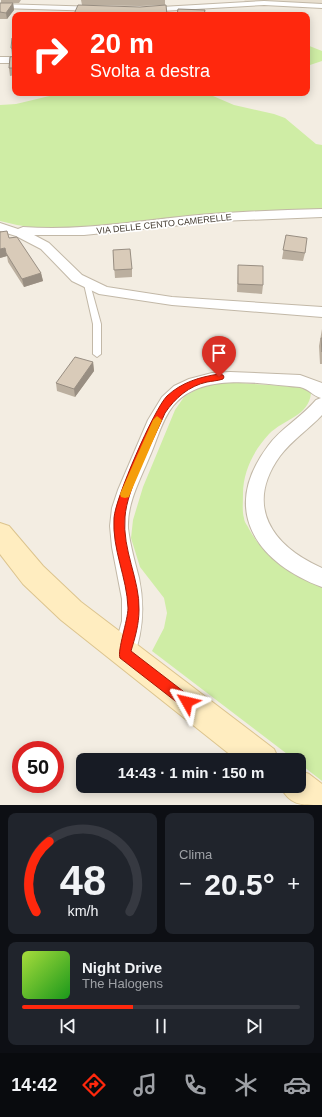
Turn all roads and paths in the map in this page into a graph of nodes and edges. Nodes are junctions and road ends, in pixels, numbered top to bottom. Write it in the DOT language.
graph roads {
  1 [pos="239,2"];
  2 [pos="0,6"];
  3 [pos="322,6"];
  4 [pos="108,10"];
  5 [pos="134,10"];
  6 [pos="0,60"];
  7 [pos="12,60"];
  8 [pos="322,213"];
  9 [pos="4,228"];
  10 [pos="87,284"];
  11 [pos="322,312"];
  12 [pos="97,354"];
  13 [pos="322,393"];
  14 [pos="322,404"];
  15 [pos="0,534"];
  16 [pos="322,578"];
  17 [pos="124,654"];
  18 [pos="254,753"];
  19 [pos="306,793"];
  20 [pos="322,805"];
  1 -- 3 [label="street"];
  1 -- 5 [label="street"];
  2 -- 4 [label="street"];
  6 -- 7 [label="street"];
  8 -- 9 [label="street, VIA DELLE CENTO CAMERELLE"];
  9 -- 10 [label="street, VIA DELLE CENTO CAMERELLE"];
  10 -- 11 [label="street, VIA DELLE CENTO CAMERELLE"];
  10 -- 12 [label="lane"];
  13 -- 17 [label="street"];
  14 -- 16 [label="street"];
  15 -- 17 [label="main road"];
  17 -- 18 [label="main road"];
  19 -- 20 [label="main road"];
}
